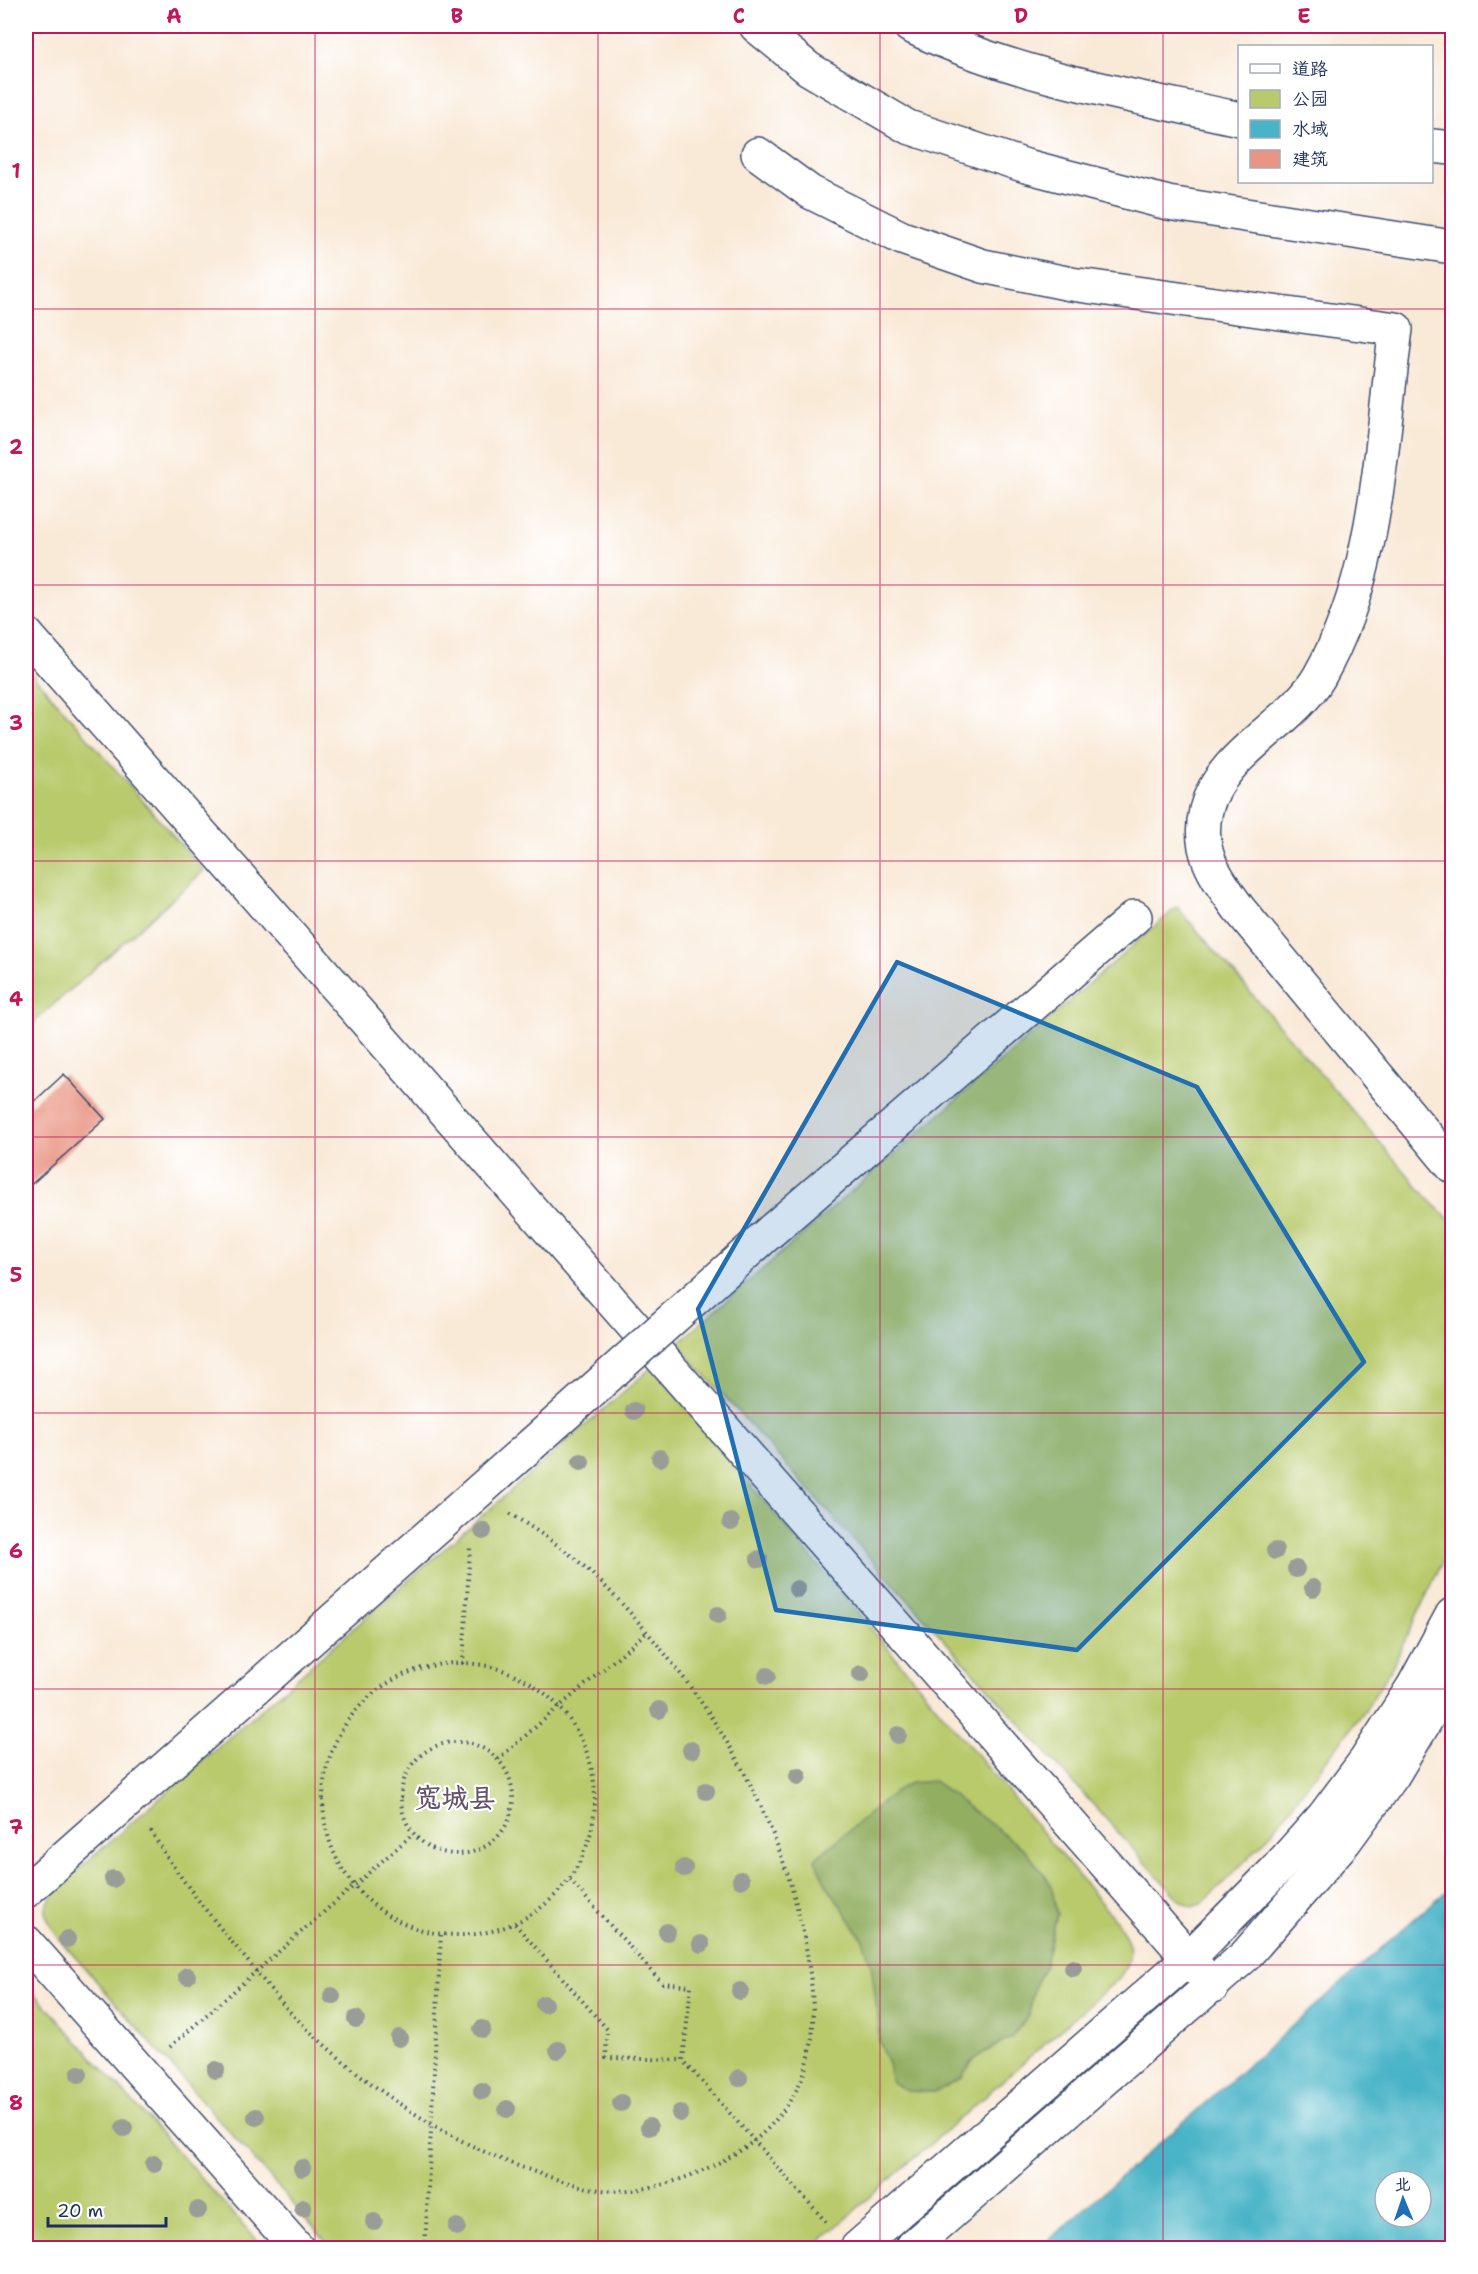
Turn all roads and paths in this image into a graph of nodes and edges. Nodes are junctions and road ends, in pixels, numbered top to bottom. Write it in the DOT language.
graph roads {
  1 [pos="756,26"];
  2 [pos="910,26"];
  3 [pos="1238,119"];
  4 [pos="1433,146"];
  5 [pos="1452,148"];
  6 [pos="758,154"];
  7 [pos="1452,247"];
  8 [pos="26,634"];
  9 [pos="1135,917"];
  10 [pos="1452,1166"];
  11 [pos="507,1512"];
  12 [pos="470,1546"];
  13 [pos="1452,1615"];
  14 [pos="647,1632"];
  15 [pos="463,1664"];
  16 [pos="1452,1676"];
  17 [pos="560,1706"];
  18 [pos="498,1759"];
  19 [pos="146,1823"];
  20 [pos="413,1834"];
  21 [pos="570,1880"];
  22 [pos="354,1887"];
  23 [pos="26,1891"];
  24 [pos="514,1924"];
  25 [pos="441,1933"];
  26 [pos="26,1942"];
  27 [pos="1188,1959"];
  28 [pos="257,1971"];
  29 [pos="1213,1986"];
  30 [pos="170,2047"];
  31 [pos="683,2060"];
  32 [pos="431,2125"];
  33 [pos="755,2142"];
  34 [pos="825,2222"];
  35 [pos="297,2248"];
  36 [pos="425,2248"];
  37 [pos="858,2248"];
  38 [pos="911,2248"];
  1 -- 7 [label="street"];
  2 -- 3 [label="street"];
  4 -- 5 [label="street"];
  6 -- 10 [label="street"];
  8 -- 27 [label="street"];
  9 -- 23 [label="street, bridge"];
  11 -- 14 [label="path"];
  12 -- 15 [label="path"];
  13 -- 27 [label="street"];
  14 -- 17 [label="path"];
  14 -- 33 [label="path"];
  15 -- 17 [label="path"];
  15 -- 22 [label="path"];
  16 -- 29 [label="street"];
  17 -- 18 [label="path"];
  17 -- 21 [label="path"];
  18 -- 20 [label="path"];
  18 -- 20 [label="path"];
  19 -- 28 [label="path"];
  20 -- 22 [label="path"];
  21 -- 24 [label="path"];
  21 -- 31 [label="path"];
  22 -- 25 [label="path"];
  22 -- 28 [label="path"];
  24 -- 25 [label="path"];
  24 -- 31 [label="path"];
  25 -- 32 [label="path"];
  26 -- 35 [label="street"];
  27 -- 29 [label="street"];
  27 -- 37 [label="street"];
  28 -- 30 [label="path"];
  28 -- 32 [label="path"];
  29 -- 38 [label="street"];
  31 -- 33 [label="path"];
  32 -- 33 [label="path"];
  32 -- 36 [label="path"];
  33 -- 34 [label="path"];
}
